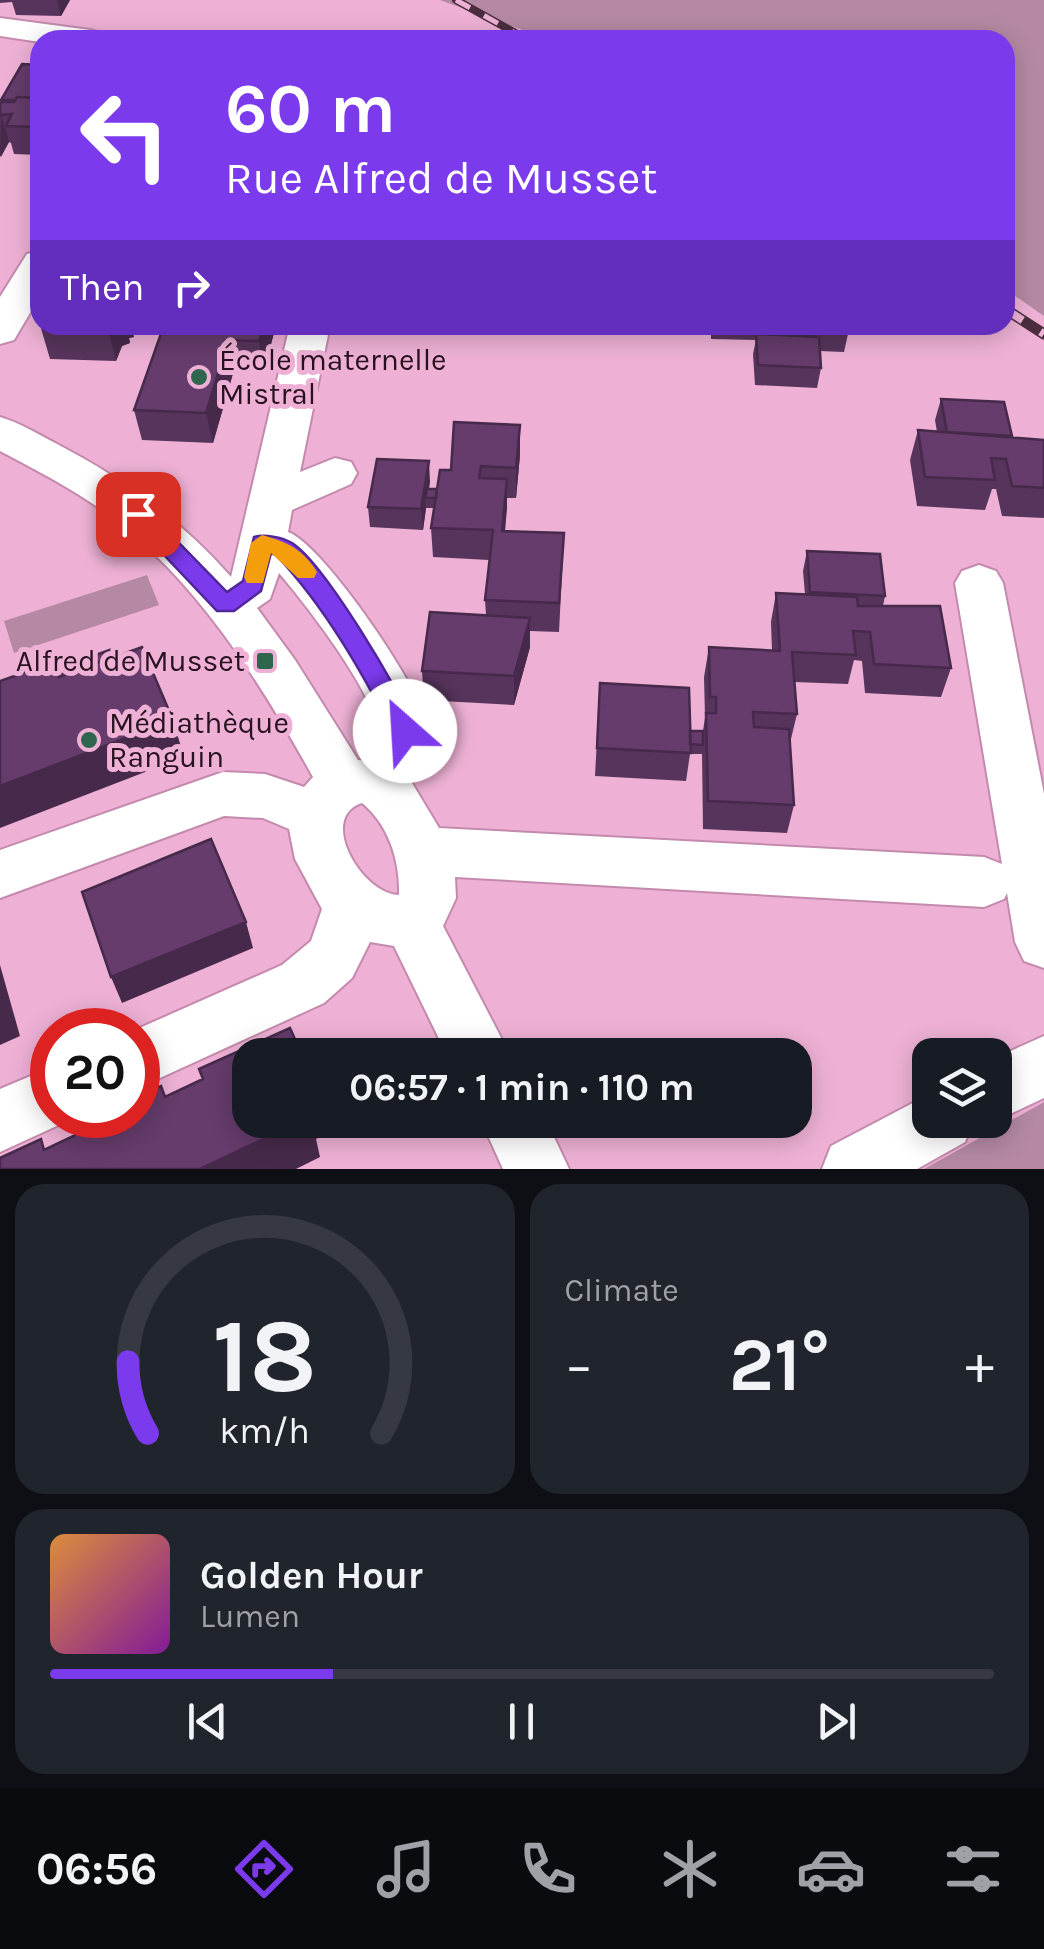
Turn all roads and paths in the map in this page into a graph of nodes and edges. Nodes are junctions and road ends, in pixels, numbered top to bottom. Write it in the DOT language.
graph roads {
  1 [pos="0,27"];
  2 [pos="30,31"];
  3 [pos="25,267"];
  4 [pos="0,332"];
  5 [pos="308,335"];
  6 [pos="0,432"];
  7 [pos="335,473"];
  8 [pos="268,520"];
  9 [pos="978,583"];
  10 [pos="226,604"];
  11 [pos="346,795"];
  12 [pos="422,851"];
  13 [pos="0,874"];
  14 [pos="984,882"];
  15 [pos="351,904"];
  16 [pos="410,920"];
  17 [pos="1044,942"];
  18 [pos="470,1038"];
  19 [pos="160,1049"];
  20 [pos="1044,1064"];
  21 [pos="1012,1082"];
  22 [pos="30,1107"];
  23 [pos="0,1121"];
  24 [pos="912,1137"];
  25 [pos="521,1138"];
  26 [pos="537,1169"];
  27 [pos="854,1169"];
  1 -- 2 [label="street"];
  3 -- 4 [label="street"];
  5 -- 8 [label="street"];
  6 -- 10 [label="street"];
  7 -- 8 [label="street"];
  8 -- 10 [label="street"];
  8 -- 11 [label="street"];
  9 -- 17 [label="street"];
  10 -- 11 [label="street"];
  11 -- 12 [label="street"];
  11 -- 13 [label="street"];
  11 -- 15 [label="street"];
  12 -- 14 [label="street"];
  12 -- 16 [label="street"];
  15 -- 16 [label="street"];
  15 -- 19 [label="street"];
  16 -- 18 [label="street"];
  20 -- 21 [label="street"];
  22 -- 23 [label="street"];
  24 -- 27 [label="street"];
  25 -- 26 [label="street"];
}
